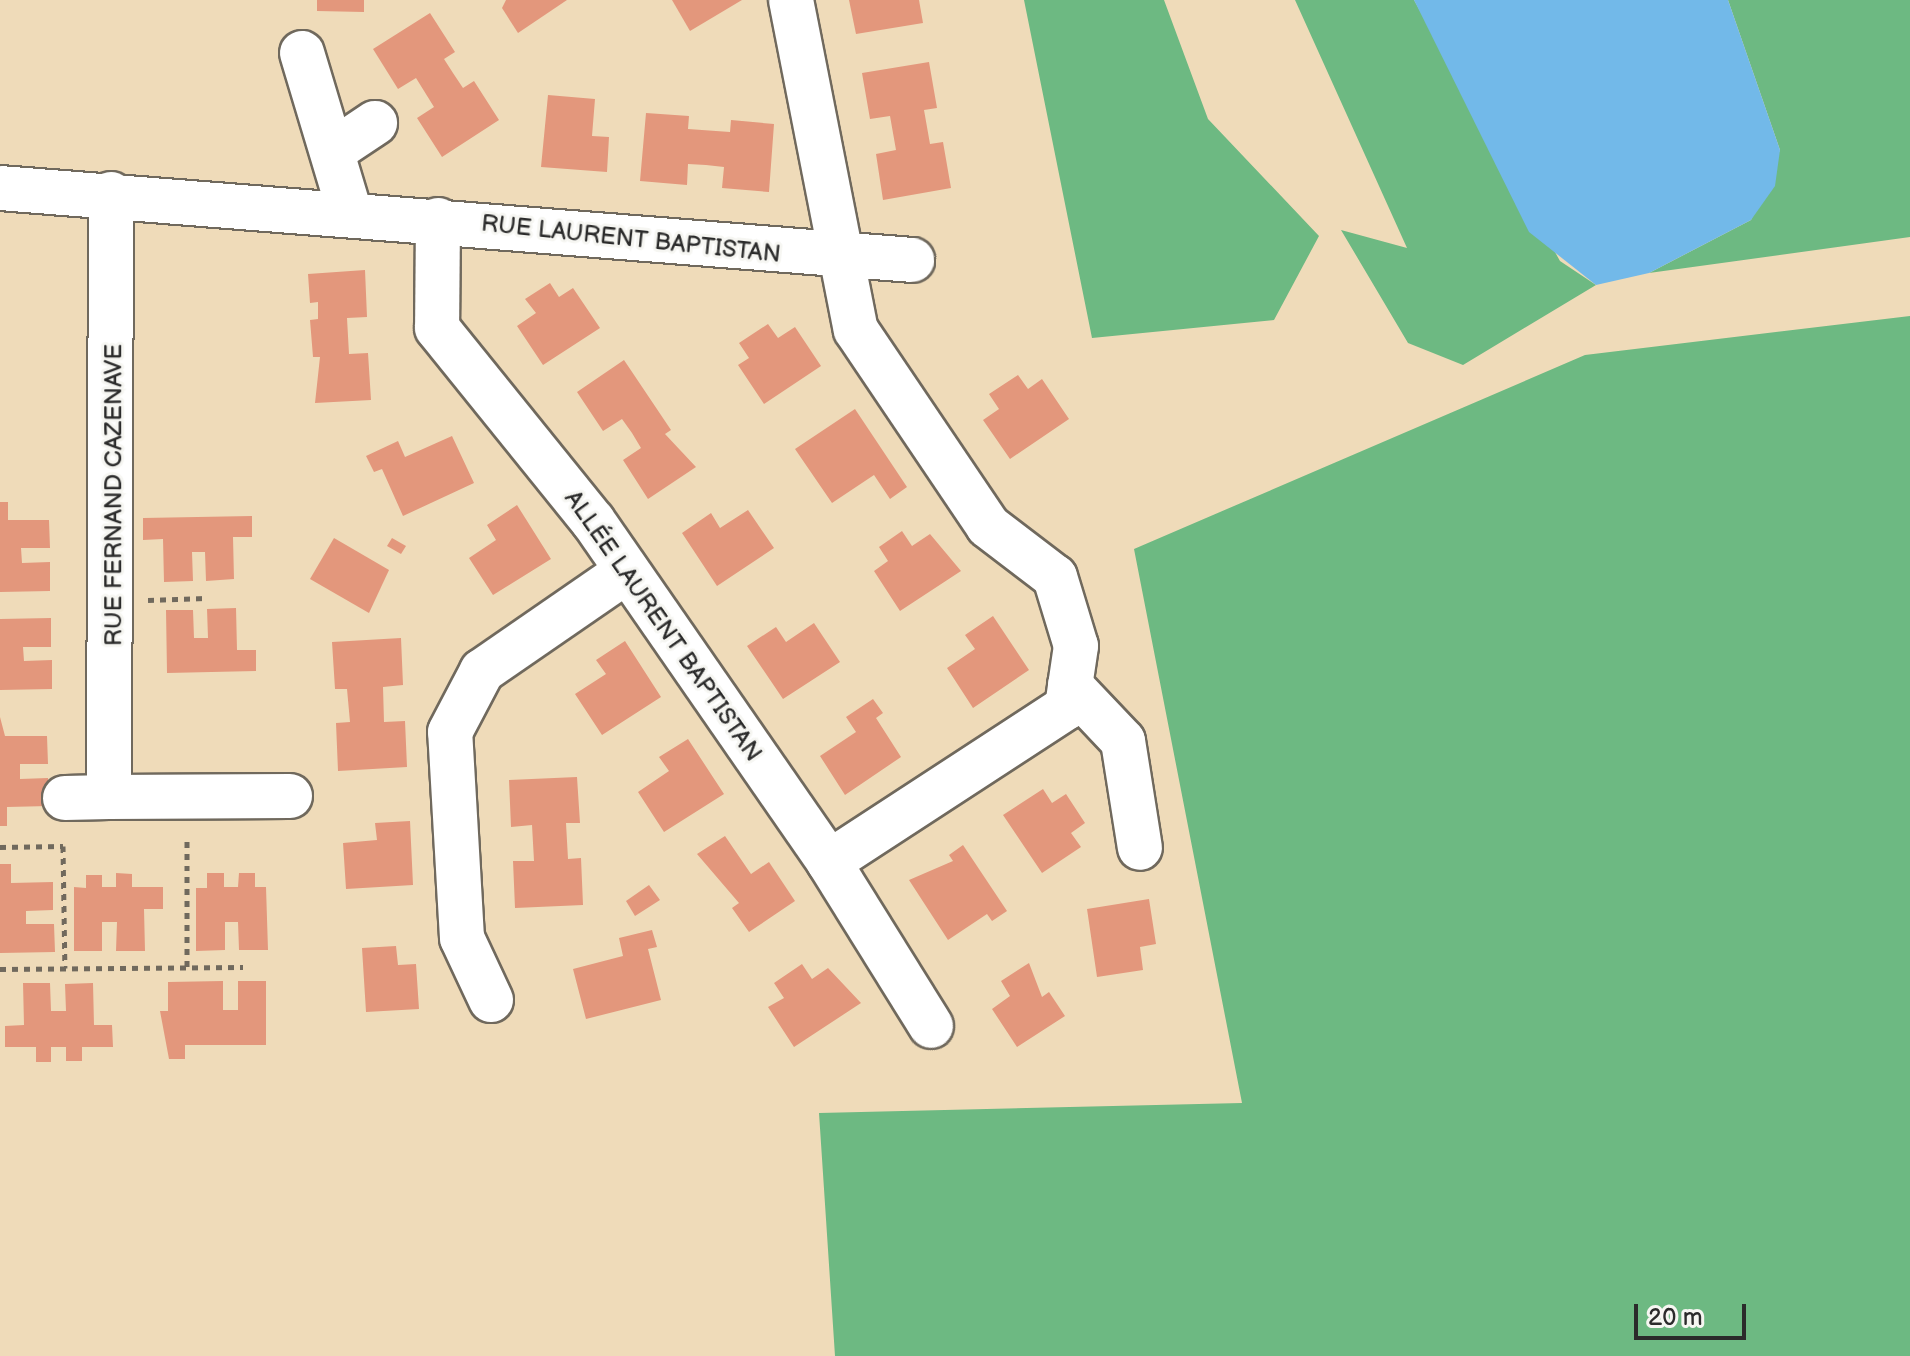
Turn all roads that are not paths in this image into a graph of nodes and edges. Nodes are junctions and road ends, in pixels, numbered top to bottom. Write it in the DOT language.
graph roads {
  1 [pos="791,0"];
  2 [pos="302,53"];
  3 [pos="375,123"];
  4 [pos="336,149"];
  5 [pos="0,188"];
  6 [pos="111,194"];
  7 [pos="350,213"];
  8 [pos="438,220"];
  9 [pos="837,259"];
  10 [pos="912,260"];
  11 [pos="627,571"];
  12 [pos="1070,685"];
  13 [pos="290,796"];
  14 [pos="109,797"];
  15 [pos="65,798"];
  16 [pos="1140,848"];
  17 [pos="829,862"];
  18 [pos="491,1000"];
  19 [pos="931,1026"];
  1 -- 9 [label="street"];
  2 -- 4 [label="street"];
  3 -- 4 [label="street"];
  4 -- 7 [label="street"];
  5 -- 6 [label="street, RUE LAURENT BAPTISTAN"];
  6 -- 7 [label="street, RUE LAURENT BAPTISTAN"];
  6 -- 14 [label="street, RUE FERNAND CAZENAVE"];
  7 -- 8 [label="street, RUE LAURENT BAPTISTAN"];
  8 -- 9 [label="street, RUE LAURENT BAPTISTAN"];
  8 -- 11 [label="street, ALLÉE LAURENT BAPTISTAN"];
  9 -- 10 [label="street, RUE LAURENT BAPTISTAN"];
  9 -- 12 [label="street"];
  11 -- 17 [label="street, ALLÉE LAURENT BAPTISTAN"];
  11 -- 18 [label="street"];
  12 -- 16 [label="street"];
  12 -- 17 [label="street"];
  13 -- 14 [label="street"];
  14 -- 15 [label="street"];
  17 -- 19 [label="street, ALLÉE LAURENT BAPTISTAN"];
}
